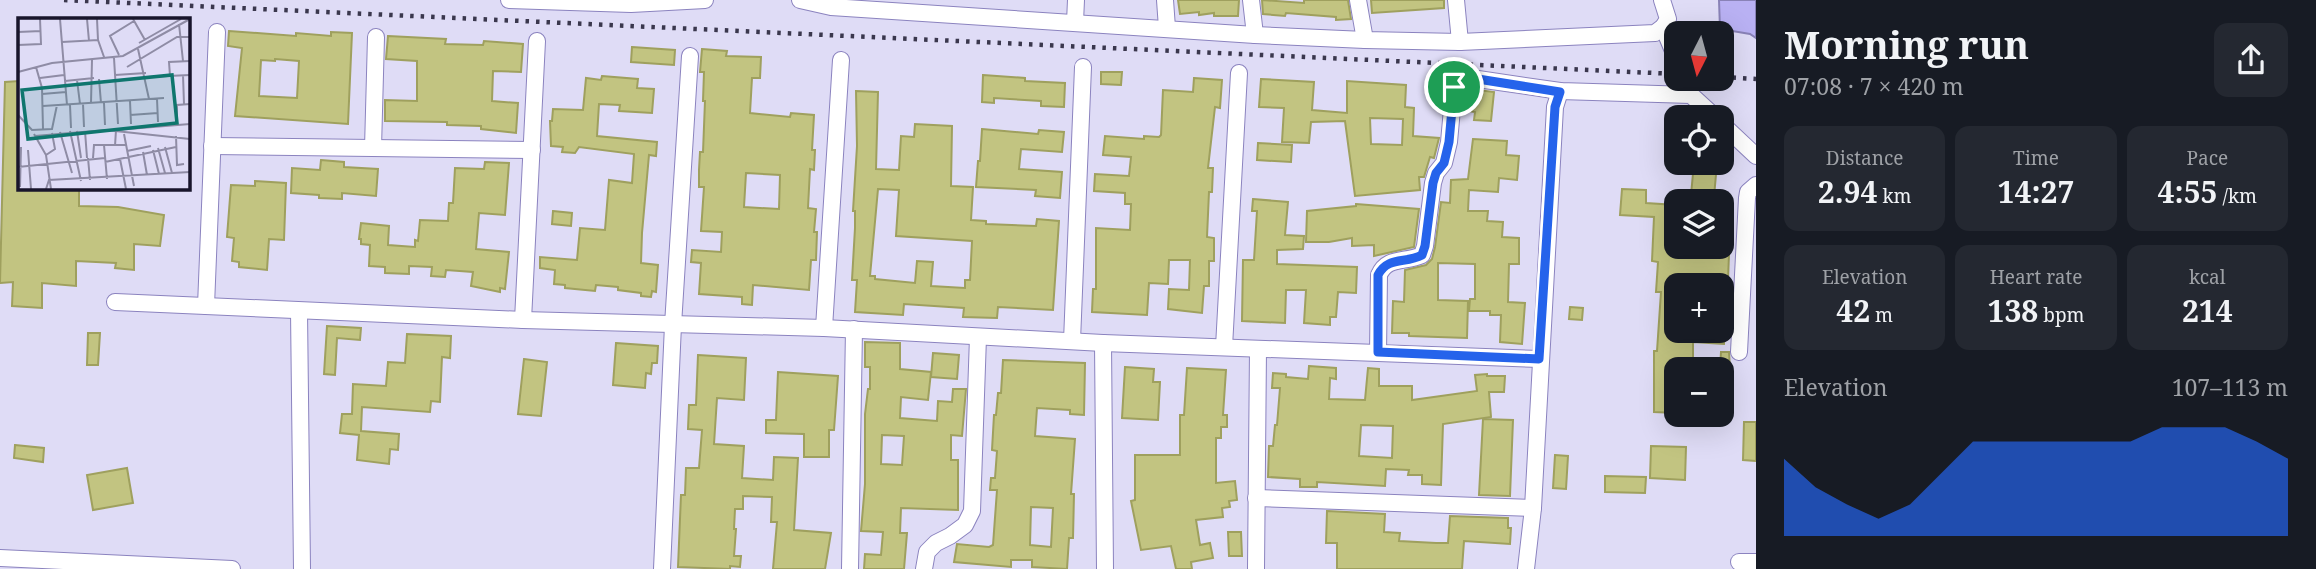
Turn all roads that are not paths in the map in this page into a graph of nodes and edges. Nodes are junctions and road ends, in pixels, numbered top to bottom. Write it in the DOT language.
graph roads {
  1 [pos="509,0"];
  2 [pos="705,0"];
  3 [pos="1076,0"];
  4 [pos="1165,0"];
  5 [pos="1251,0"];
  6 [pos="1358,0"];
  7 [pos="1456,0"];
  8 [pos="1662,0"];
  9 [pos="806,1"];
  10 [pos="902,6"];
  11 [pos="1075,22"];
  12 [pos="1663,27"];
  13 [pos="1167,28"];
  14 [pos="217,32"];
  15 [pos="1255,36"];
  16 [pos="376,37"];
  17 [pos="1365,40"];
  18 [pos="537,41"];
  19 [pos="1460,42"];
  20 [pos="690,56"];
  21 [pos="841,60"];
  22 [pos="1083,67"];
  23 [pos="1238,73"];
  24 [pos="1690,91"];
  25 [pos="1560,92"];
  26 [pos="1691,95"];
  27 [pos="1702,105"];
  28 [pos="1734,135"];
  29 [pos="212,146"];
  30 [pos="373,148"];
  31 [pos="532,150"];
  32 [pos="1756,156"];
  33 [pos="1756,185"];
  34 [pos="115,302"];
  35 [pos="206,306"];
  36 [pos="299,311"];
  37 [pos="523,320"];
  38 [pos="673,325"];
  39 [pos="824,327"];
  40 [pos="854,329"];
  41 [pos="978,337"];
  42 [pos="1072,341"];
  43 [pos="1103,343"];
  44 [pos="1224,347"];
  45 [pos="1258,349"];
  46 [pos="1378,352"];
  47 [pos="1739,352"];
  48 [pos="1539,359"];
  49 [pos="1256,498"];
  50 [pos="1533,508"];
  51 [pos="0,558"];
  52 [pos="24,564"];
  53 [pos="177,567"];
  54 [pos="232,569"];
  55 [pos="302,569"];
  56 [pos="662,569"];
  57 [pos="850,569"];
  58 [pos="924,569"];
  59 [pos="1105,569"];
  60 [pos="1256,569"];
  61 [pos="1527,569"];
  1 -- 2 [label="street"];
  3 -- 11 [label="street"];
  4 -- 13 [label="street"];
  5 -- 15 [label="street"];
  6 -- 17 [label="street"];
  7 -- 19 [label="street"];
  8 -- 12 [label="street"];
  9 -- 10 [label="street"];
  10 -- 11 [label="street"];
  11 -- 13 [label="street"];
  12 -- 19 [label="street"];
  13 -- 15 [label="street"];
  14 -- 29 [label="street"];
  15 -- 17 [label="street"];
  16 -- 30 [label="street"];
  17 -- 19 [label="street"];
  18 -- 31 [label="street"];
  20 -- 38 [label="street"];
  21 -- 39 [label="street"];
  22 -- 42 [label="street"];
  23 -- 44 [label="street"];
  24 -- 26 [label="street"];
  25 -- 26 [label="street"];
  25 -- 46 [label="street"];
  25 -- 48 [label="street"];
  26 -- 27 [label="street"];
  28 -- 32 [label="street"];
  29 -- 30 [label="street"];
  29 -- 35 [label="street"];
  30 -- 31 [label="street"];
  31 -- 37 [label="street"];
  33 -- 47 [label="street"];
  34 -- 35 [label="street"];
  35 -- 36 [label="street"];
  36 -- 37 [label="street"];
  36 -- 55 [label="street"];
  37 -- 38 [label="street"];
  38 -- 39 [label="street"];
  38 -- 56 [label="street"];
  39 -- 40 [label="street"];
  40 -- 41 [label="street"];
  40 -- 57 [label="street"];
  41 -- 42 [label="street"];
  41 -- 58 [label="street"];
  42 -- 43 [label="street"];
  43 -- 44 [label="street"];
  43 -- 59 [label="street"];
  44 -- 45 [label="street"];
  45 -- 46 [label="street"];
  45 -- 49 [label="street"];
  46 -- 48 [label="street"];
  48 -- 50 [label="street"];
  49 -- 50 [label="street"];
  49 -- 60 [label="street"];
  50 -- 61 [label="street"];
  51 -- 52 [label="street"];
  52 -- 53 [label="street"];
  53 -- 54 [label="street"];
}
